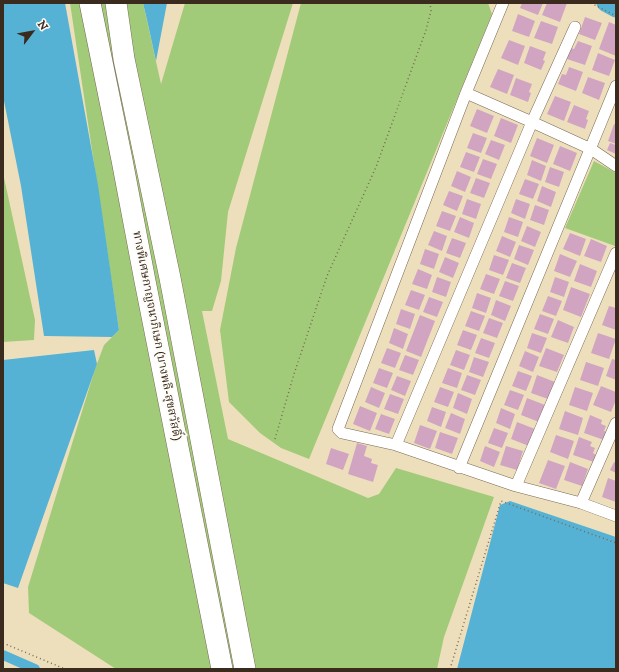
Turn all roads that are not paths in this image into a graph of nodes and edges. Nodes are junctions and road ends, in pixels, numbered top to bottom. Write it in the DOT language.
graph roads {
  1 [pos="90,3"];
  2 [pos="116,3"];
  3 [pos="503,3"];
  4 [pos="575,27"];
  5 [pos="616,86"];
  6 [pos="466,93"];
  7 [pos="532,122"];
  8 [pos="591,149"];
  9 [pos="616,166"];
  10 [pos="616,253"];
  11 [pos="616,422"];
  12 [pos="396,445"];
  13 [pos="459,468"];
  14 [pos="516,486"];
  15 [pos="581,503"];
  16 [pos="616,516"];
  17 [pos="222,669"];
  18 [pos="245,669"];
  1 -- 17 [label="highway, ทางพิเศษกาญจนาภิเษก (บางพลี-สุขสวัสดิ์)"];
  2 -- 18 [label="highway, ทางพิเศษกาญจนาภิเษก (บางพลี-สุขสวัสดิ์)"];
  3 -- 6 [label="street"];
  4 -- 7 [label="street"];
  5 -- 8 [label="street"];
  6 -- 7 [label="street"];
  6 -- 12 [label="street"];
  7 -- 8 [label="street"];
  7 -- 12 [label="street"];
  8 -- 9 [label="street"];
  8 -- 13 [label="street"];
  10 -- 14 [label="street"];
  11 -- 15 [label="street"];
  12 -- 13 [label="street"];
  13 -- 14 [label="street"];
  14 -- 15 [label="street"];
  15 -- 16 [label="street"];
}
